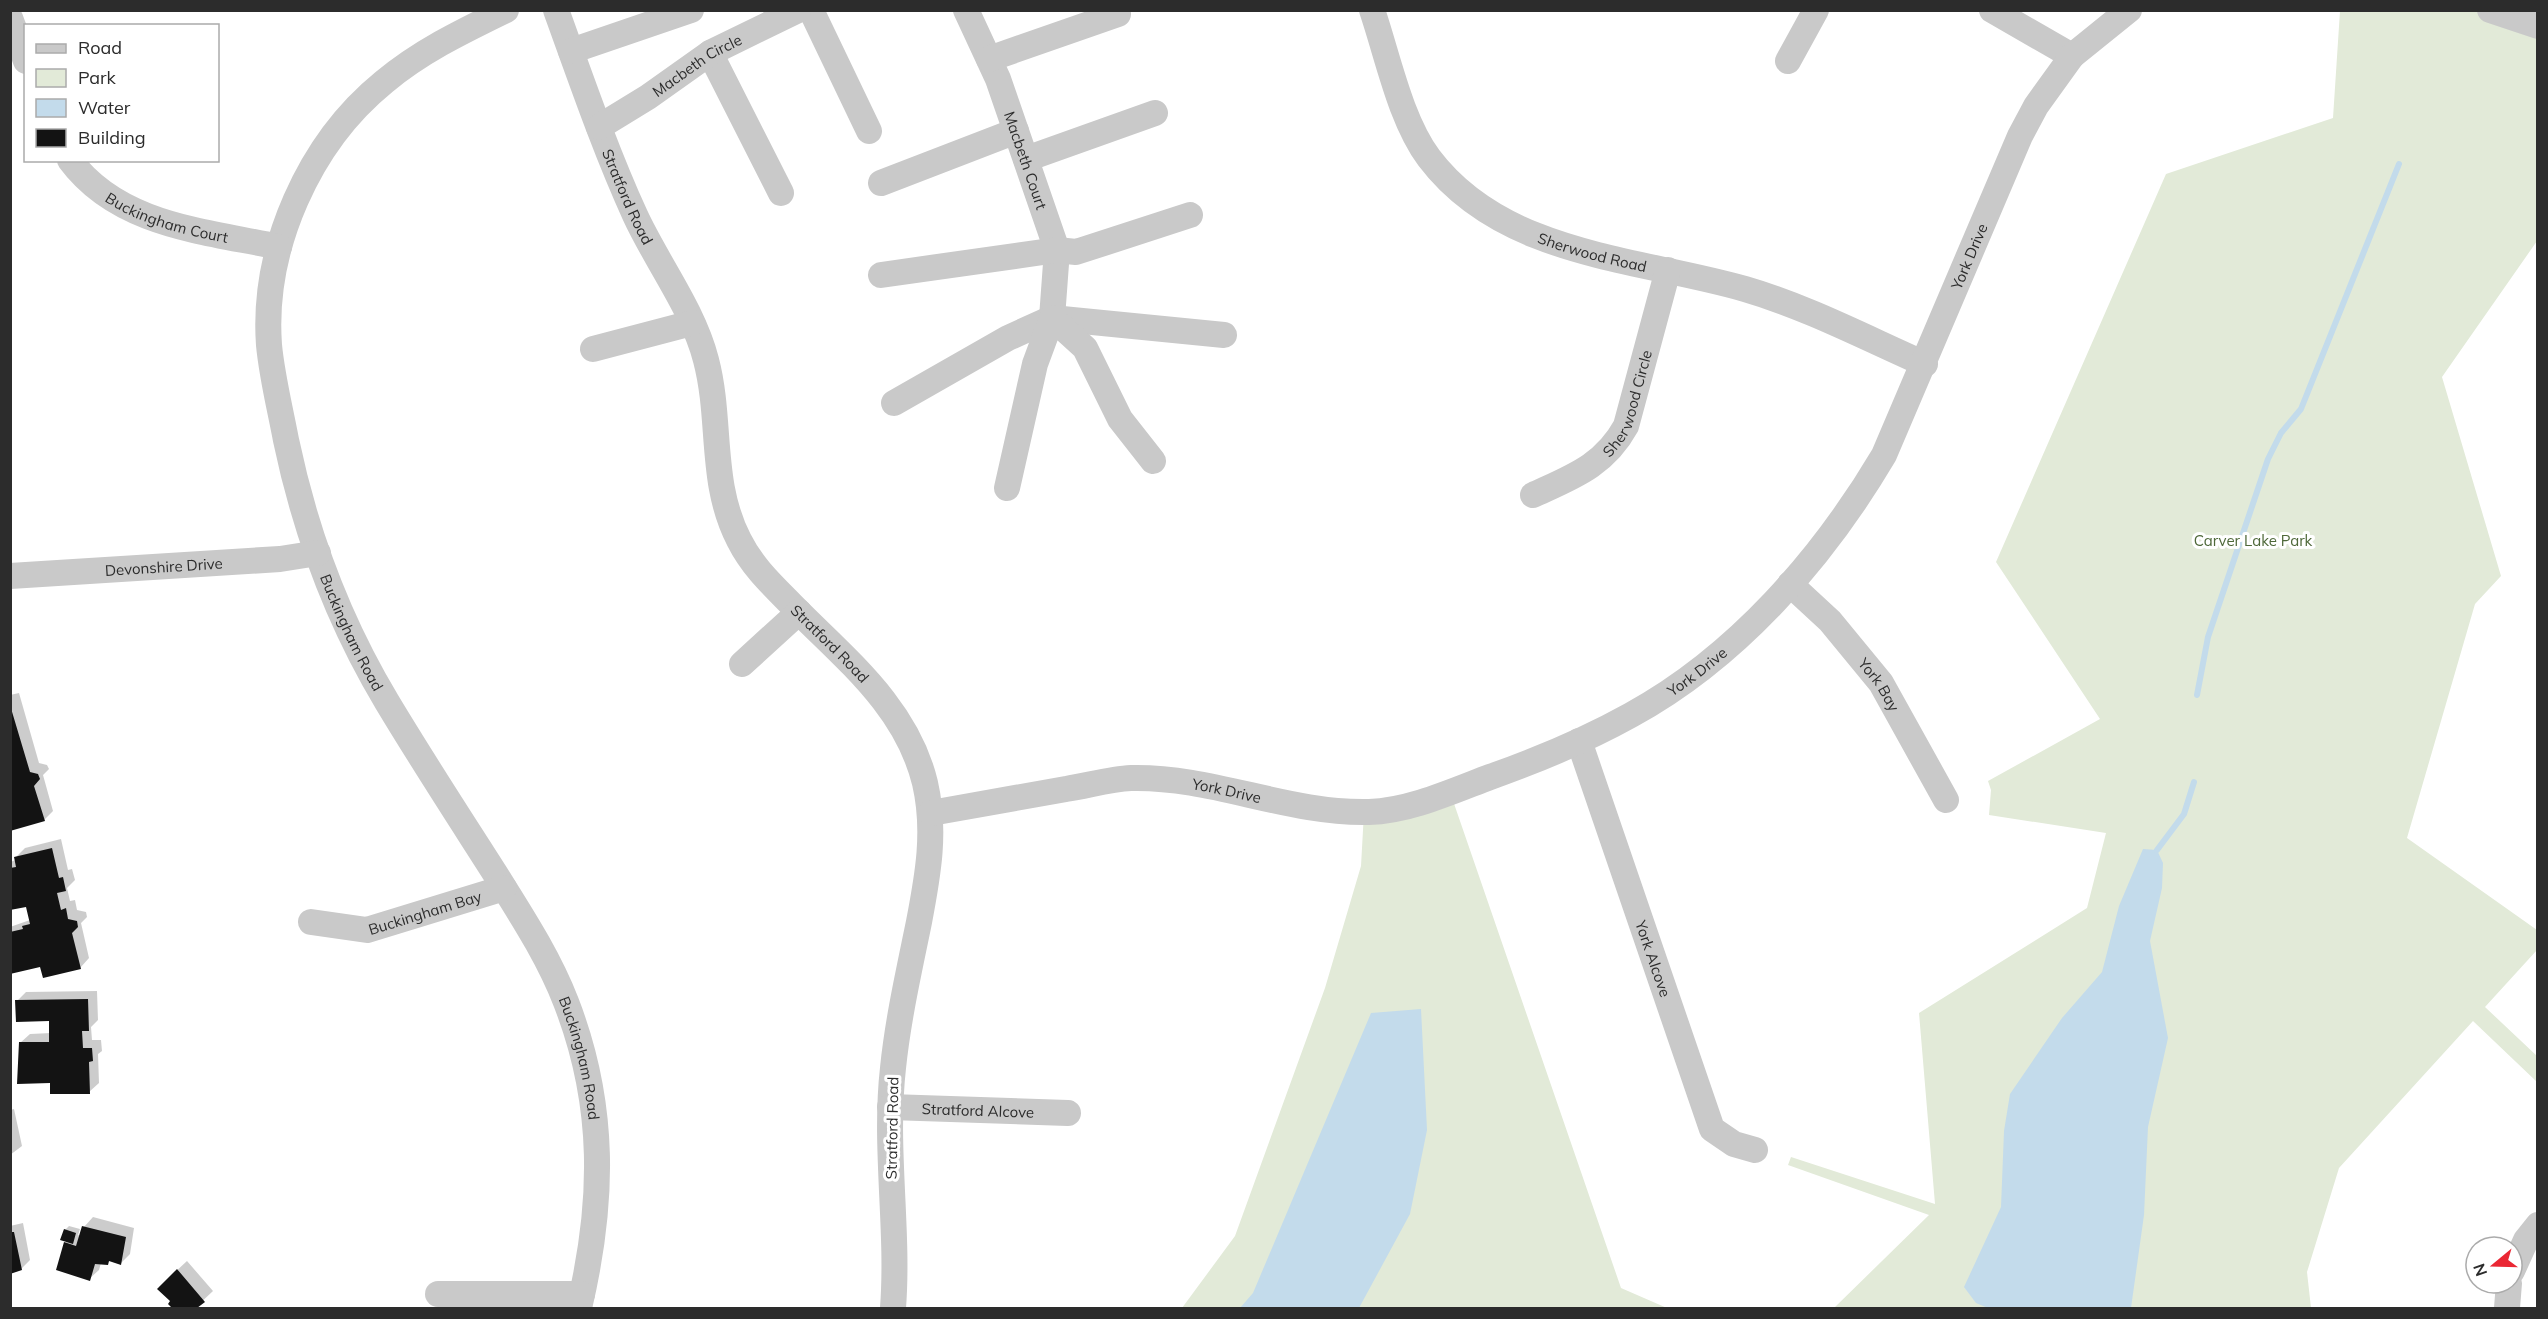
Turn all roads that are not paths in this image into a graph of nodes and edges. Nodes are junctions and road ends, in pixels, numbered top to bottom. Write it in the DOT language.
graph roads {
  1 [pos="506,10"];
  2 [pos="556,10"];
  3 [pos="691,10"];
  4 [pos="798,10"];
  5 [pos="811,10"];
  6 [pos="966,10"];
  7 [pos="1372,10"];
  8 [pos="1816,10"];
  9 [pos="1992,10"];
  10 [pos="2129,10"];
  11 [pos="2490,10"];
  12 [pos="1118,14"];
  13 [pos="10,18"];
  14 [pos="2538,26"];
  15 [pos="571,51"];
  16 [pos="710,53"];
  17 [pos="24,56"];
  18 [pos="2072,56"];
  19 [pos="989,59"];
  20 [pos="1788,61"];
  21 [pos="1155,113"];
  22 [pos="599,127"];
  23 [pos="869,131"];
  24 [pos="1016,131"];
  25 [pos="1026,159"];
  26 [pos="71,162"];
  27 [pos="881,183"];
  28 [pos="781,193"];
  29 [pos="1190,215"];
  30 [pos="279,247"];
  31 [pos="1058,250"];
  32 [pos="1668,270"];
  33 [pos="881,275"];
  34 [pos="1052,318"];
  35 [pos="692,323"];
  36 [pos="1224,335"];
  37 [pos="592,349"];
  38 [pos="1925,364"];
  39 [pos="894,403"];
  40 [pos="1153,461"];
  41 [pos="1008,488"];
  42 [pos="1533,495"];
  43 [pos="318,553"];
  44 [pos="10,576"];
  45 [pos="1790,584"];
  46 [pos="799,612"];
  47 [pos="742,664"];
  48 [pos="1579,741"];
  49 [pos="1946,800"];
  50 [pos="930,813"];
  51 [pos="504,888"];
  52 [pos="310,922"];
  53 [pos="890,1107"];
  54 [pos="1068,1113"];
  55 [pos="1755,1150"];
  56 [pos="2538,1225"];
  57 [pos="2524,1244"];
  58 [pos="438,1294"];
  59 [pos="581,1301"];
  60 [pos="893,1308"];
  1 -- 30 [label="street, Buckingham Road"];
  2 -- 15 [label="street, Stratford Road"];
  3 -- 15 [label="street"];
  4 -- 16 [label="street, Macbeth Circle"];
  5 -- 23 [label="street"];
  6 -- 19 [label="street, Macbeth Court"];
  7 -- 32 [label="street, Sherwood Road"];
  8 -- 20 [label="street"];
  9 -- 18 [label="street"];
  10 -- 18 [label="street, York Drive"];
  11 -- 14 [label="street"];
  12 -- 19 [label="street"];
  13 -- 17 [label="street"];
  15 -- 22 [label="street, Stratford Road"];
  16 -- 22 [label="street, Macbeth Circle"];
  16 -- 28 [label="street"];
  18 -- 38 [label="street, York Drive"];
  19 -- 24 [label="street, Macbeth Court"];
  21 -- 25 [label="street"];
  22 -- 35 [label="street, Stratford Road"];
  24 -- 25 [label="street, Macbeth Court"];
  24 -- 27 [label="street"];
  25 -- 31 [label="street, Macbeth Court"];
  26 -- 30 [label="street, Buckingham Court"];
  29 -- 31 [label="street"];
  30 -- 43 [label="street, Buckingham Road"];
  31 -- 33 [label="street"];
  31 -- 34 [label="street, Macbeth Court"];
  32 -- 38 [label="street, Sherwood Road"];
  32 -- 42 [label="street, Sherwood Circle"];
  34 -- 36 [label="street"];
  34 -- 39 [label="street"];
  34 -- 40 [label="street"];
  34 -- 41 [label="street, Macbeth Court"];
  35 -- 37 [label="street"];
  35 -- 46 [label="street, Stratford Road"];
  38 -- 45 [label="street, York Drive"];
  43 -- 44 [label="street, Devonshire Drive"];
  43 -- 51 [label="street, Buckingham Road"];
  45 -- 48 [label="street, York Drive"];
  45 -- 49 [label="street, York Bay"];
  46 -- 47 [label="street"];
  46 -- 50 [label="street, Stratford Road"];
  48 -- 50 [label="street, York Drive"];
  48 -- 55 [label="street, York Alcove"];
  50 -- 53 [label="street, Stratford Road"];
  51 -- 52 [label="street, Buckingham Bay"];
  51 -- 59 [label="street, Buckingham Road"];
  53 -- 54 [label="street, Stratford Alcove"];
  53 -- 60 [label="street, Stratford Road"];
  56 -- 57 [label="street"];
  58 -- 59 [label="street"];
}
